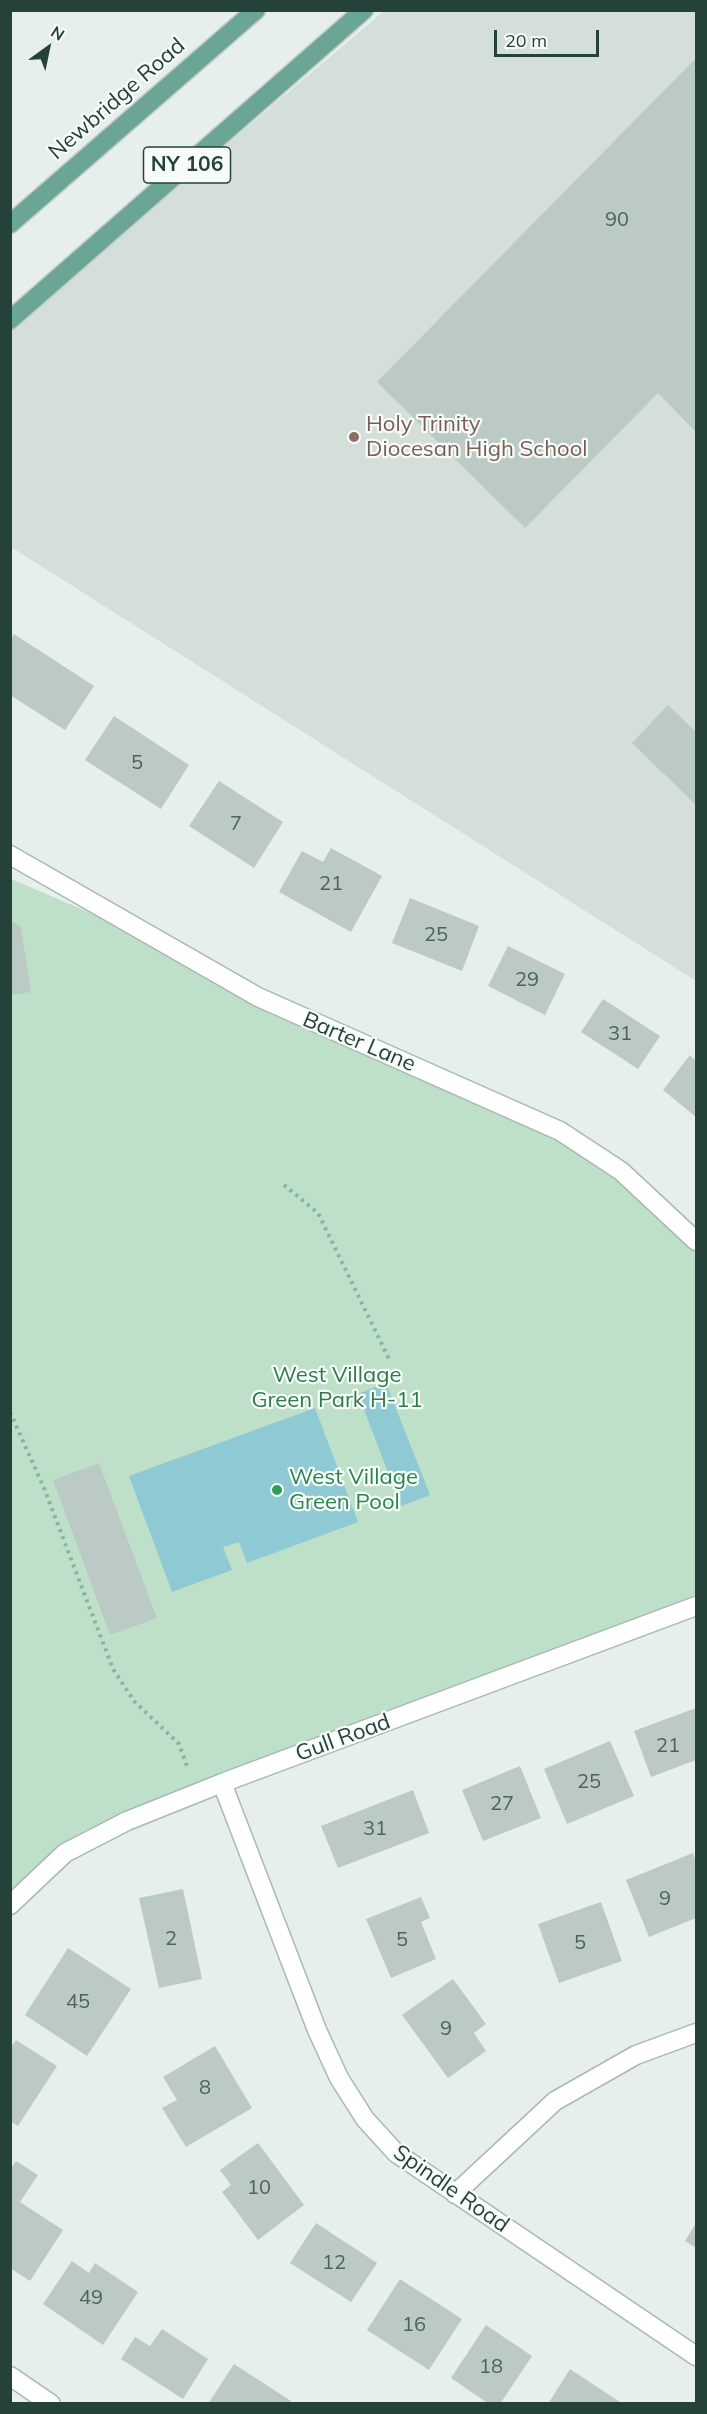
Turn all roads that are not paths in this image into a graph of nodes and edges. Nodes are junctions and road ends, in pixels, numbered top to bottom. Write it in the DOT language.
graph roads {
  1 [pos="256,10"];
  2 [pos="364,10"];
  3 [pos="10,224"];
  4 [pos="10,320"];
  5 [pos="10,855"];
  6 [pos="696,1241"];
  7 [pos="696,1606"];
  8 [pos="222,1783"];
  9 [pos="10,1905"];
  10 [pos="696,2032"];
  11 [pos="455,2194"];
  12 [pos="696,2356"];
  13 [pos="10,2376"];
  14 [pos="51,2403"];
  1 -- 3 [label="main road, Newbridge Road / NY 106"];
  2 -- 4 [label="main road, NY 106"];
  5 -- 6 [label="street, Barter Lane"];
  7 -- 8 [label="street, Gull Road"];
  8 -- 9 [label="street, Gull Road"];
  8 -- 11 [label="street, Spindle Road"];
  10 -- 11 [label="street"];
  11 -- 12 [label="street, Spindle Road"];
  13 -- 14 [label="street"];
}
